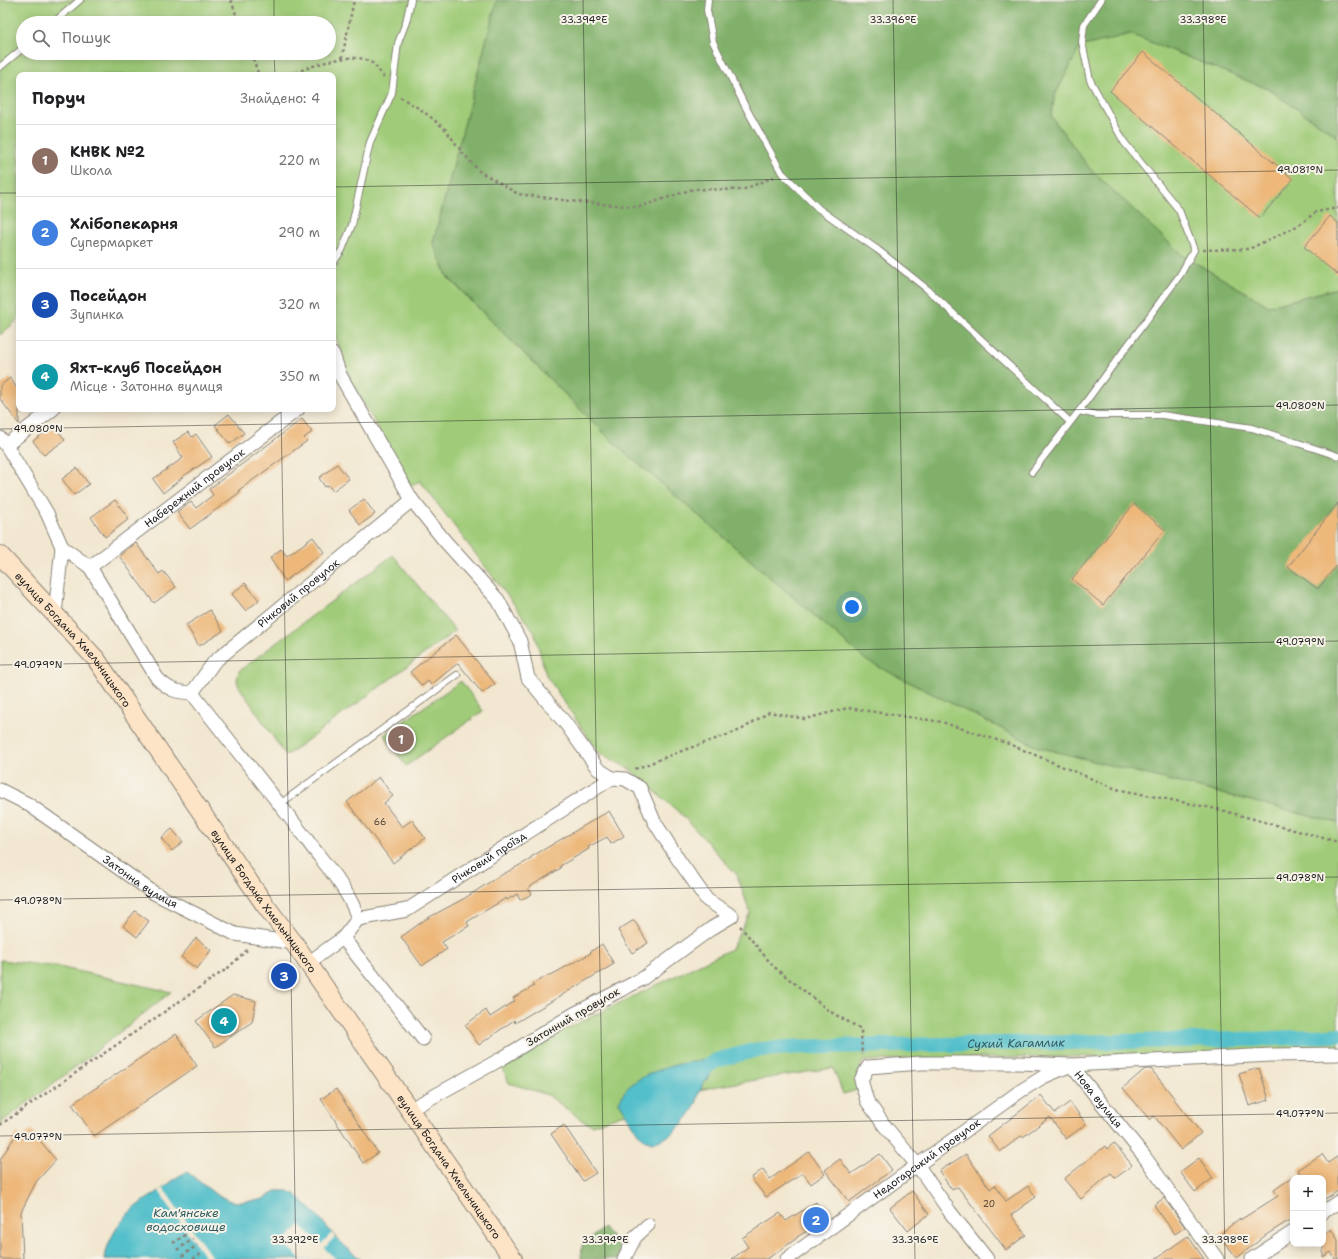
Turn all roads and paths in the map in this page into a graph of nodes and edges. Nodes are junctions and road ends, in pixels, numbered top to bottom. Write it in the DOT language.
graph roads {
  1 [pos="80,0"];
  2 [pos="231,0"];
  3 [pos="354,0"];
  4 [pos="410,0"];
  5 [pos="708,0"];
  6 [pos="1101,0"];
  7 [pos="61,16"];
  8 [pos="237,16"];
  9 [pos="16,54"];
  10 [pos="342,58"];
  11 [pos="253,60"];
  12 [pos="334,60"];
  13 [pos="336,60"];
  14 [pos="0,67"];
  15 [pos="257,72"];
  16 [pos="297,72"];
  17 [pos="393,86"];
  18 [pos="392,93"];
  19 [pos="782,173"];
  20 [pos="1337,208"];
  21 [pos="1194,250"];
  22 [pos="336,259"];
  23 [pos="336,378"];
  24 [pos="1079,411"];
  25 [pos="48,412"];
  26 [pos="294,412"];
  27 [pos="1070,422"];
  28 [pos="3,441"];
  29 [pos="1338,456"];
  30 [pos="1032,472"];
  31 [pos="412,500"];
  32 [pos="62,547"];
  33 [pos="0,556"];
  34 [pos="90,567"];
  35 [pos="55,614"];
  36 [pos="457,676"];
  37 [pos="192,693"];
  38 [pos="612,778"];
  39 [pos="0,790"];
  40 [pos="280,804"];
  41 [pos="1338,842"];
  42 [pos="732,916"];
  43 [pos="358,919"];
  44 [pos="259,938"];
  45 [pos="343,938"];
  46 [pos="294,943"];
  47 [pos="308,963"];
  48 [pos="423,1039"];
  49 [pos="1338,1054"];
  50 [pos="865,1061"];
  51 [pos="1071,1065"];
  52 [pos="409,1110"];
  53 [pos="0,1126"];
  54 [pos="918,1166"];
  55 [pos="1338,1202"];
  56 [pos="1324,1211"];
  57 [pos="648,1225"];
  58 [pos="188,1233"];
  59 [pos="1290,1234"];
  60 [pos="193,1239"];
  61 [pos="173,1243"];
  62 [pos="197,1245"];
  63 [pos="177,1250"];
  64 [pos="202,1253"];
  65 [pos="182,1256"];
  66 [pos="789,1258"];
  67 [pos="193,1259"];
  68 [pos="513,1259"];
  69 [pos="624,1259"];
  70 [pos="987,1259"];
  71 [pos="1217,1259"];
  72 [pos="1252,1259"];
  1 -- 7 [label="lane"];
  2 -- 8 [label="path"];
  3 -- 10 [label="path"];
  4 -- 17 [label="lane"];
  5 -- 19 [label="lane"];
  6 -- 21 [label="lane"];
  9 -- 14 [label="lane"];
  10 -- 13 [label="path"];
  10 -- 17 [label="path"];
  11 -- 15 [label="path"];
  12 -- 16 [label="path"];
  17 -- 18 [label="lane"];
  18 -- 19 [label="path"];
  18 -- 22 [label="lane"];
  19 -- 27 [label="lane"];
  20 -- 21 [label="path"];
  21 -- 24 [label="lane"];
  23 -- 31 [label="street"];
  24 -- 27 [label="lane"];
  24 -- 29 [label="lane"];
  25 -- 28 [label="street"];
  26 -- 34 [label="street, Набережний провулок"];
  27 -- 30 [label="lane"];
  28 -- 32 [label="street"];
  31 -- 37 [label="street, Річковий провулок"];
  31 -- 38 [label="street"];
  32 -- 34 [label="street"];
  32 -- 35 [label="street"];
  33 -- 35 [label="main road, вулиця Богдана Хмельницького"];
  34 -- 37 [label="street"];
  35 -- 46 [label="main road, вулиця Богдана Хмельницького"];
  36 -- 40 [label="lane"];
  37 -- 40 [label="street"];
  38 -- 41 [label="path"];
  38 -- 42 [label="street"];
  38 -- 43 [label="street, Річковий проїзд"];
  39 -- 44 [label="street, Затонна вулиця"];
  40 -- 43 [label="street"];
  42 -- 50 [label="path"];
  42 -- 52 [label="street, Затонний провулок"];
  43 -- 45 [label="street"];
  44 -- 46 [label="street, Затонна вулиця"];
  44 -- 53 [label="path"];
  45 -- 47 [label="street"];
  45 -- 48 [label="street"];
  46 -- 47 [label="main road, вулиця Богдана Хмельницького"];
  47 -- 52 [label="main road, вулиця Богдана Хмельницького"];
  49 -- 51 [label="street"];
  50 -- 51 [label="street, Нова вулиця"];
  50 -- 54 [label="street"];
  51 -- 54 [label="street, Недогарський провулок"];
  51 -- 71 [label="street, Нова вулиця"];
  52 -- 68 [label="main road, вулиця Богдана Хмельницького"];
  54 -- 66 [label="street, Недогарський провулок"];
  54 -- 70 [label="street"];
  55 -- 56 [label="street"];
  57 -- 69 [label="street"];
  58 -- 61 [label="path"];
  59 -- 72 [label="street"];
  60 -- 63 [label="path"];
  62 -- 65 [label="path"];
  64 -- 67 [label="path"];
}
